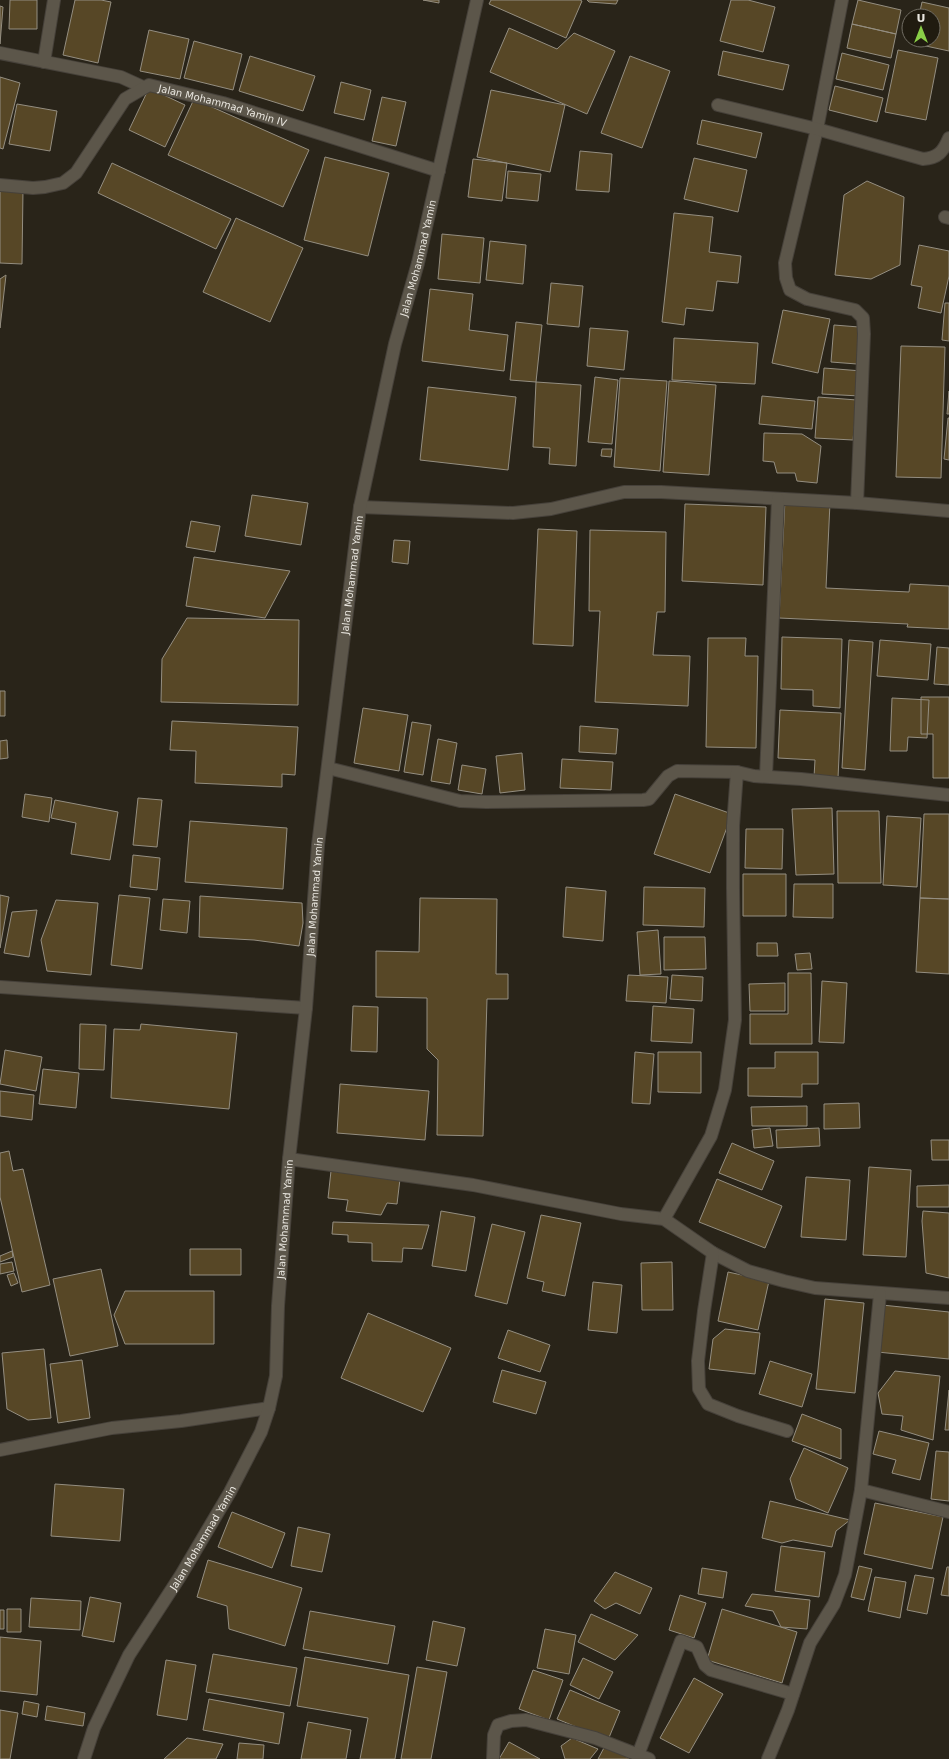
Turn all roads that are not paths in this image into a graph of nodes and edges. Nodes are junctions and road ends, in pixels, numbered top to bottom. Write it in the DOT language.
graph roads {
  1 [pos="54,0"];
  2 [pos="477,0"];
  3 [pos="842,0"];
  4 [pos="0,53"];
  5 [pos="44,62"];
  6 [pos="143,87"];
  7 [pos="718,105"];
  8 [pos="818,129"];
  9 [pos="949,138"];
  10 [pos="439,171"];
  11 [pos="0,185"];
  12 [pos="778,499"];
  13 [pos="857,503"];
  14 [pos="360,507"];
  15 [pos="949,511"];
  16 [pos="328,768"];
  17 [pos="737,772"];
  18 [pos="766,776"];
  19 [pos="949,794"];
  20 [pos="0,986"];
  21 [pos="306,1008"];
  22 [pos="289,1159"];
  23 [pos="664,1219"];
  24 [pos="714,1253"];
  25 [pos="880,1294"];
  26 [pos="949,1298"];
  27 [pos="269,1408"];
  28 [pos="787,1431"];
  29 [pos="0,1450"];
  30 [pos="861,1490"];
  31 [pos="949,1512"];
  32 [pos="793,1694"];
  33 [pos="643,1757"];
  34 [pos="84,1759"];
  35 [pos="493,1759"];
  36 [pos="768,1759"];
  1 -- 5 [label="street"];
  2 -- 10 [label="street, Jalan Mohammad Yamin"];
  3 -- 8 [label="street"];
  4 -- 5 [label="street"];
  5 -- 6 [label="street"];
  6 -- 10 [label="street, Jalan Mohammad Yamin IV"];
  6 -- 11 [label="street"];
  7 -- 8 [label="street"];
  8 -- 9 [label="street"];
  8 -- 13 [label="street"];
  10 -- 14 [label="street, Jalan Mohammad Yamin"];
  12 -- 13 [label="street"];
  12 -- 14 [label="street"];
  12 -- 18 [label="street"];
  13 -- 15 [label="street"];
  14 -- 16 [label="street, Jalan Mohammad Yamin"];
  16 -- 17 [label="street"];
  16 -- 21 [label="street, Jalan Mohammad Yamin"];
  17 -- 18 [label="street"];
  17 -- 23 [label="street"];
  18 -- 19 [label="street"];
  20 -- 21 [label="street"];
  21 -- 22 [label="street, Jalan Mohammad Yamin"];
  22 -- 23 [label="street"];
  22 -- 27 [label="street, Jalan Mohammad Yamin"];
  23 -- 24 [label="street"];
  24 -- 25 [label="street"];
  24 -- 28 [label="street"];
  25 -- 26 [label="street"];
  25 -- 30 [label="street"];
  27 -- 29 [label="street"];
  27 -- 34 [label="street, Jalan Mohammad Yamin"];
  30 -- 31 [label="street"];
  30 -- 32 [label="street"];
  32 -- 33 [label="street"];
  32 -- 36 [label="street"];
  33 -- 35 [label="street"];
}
